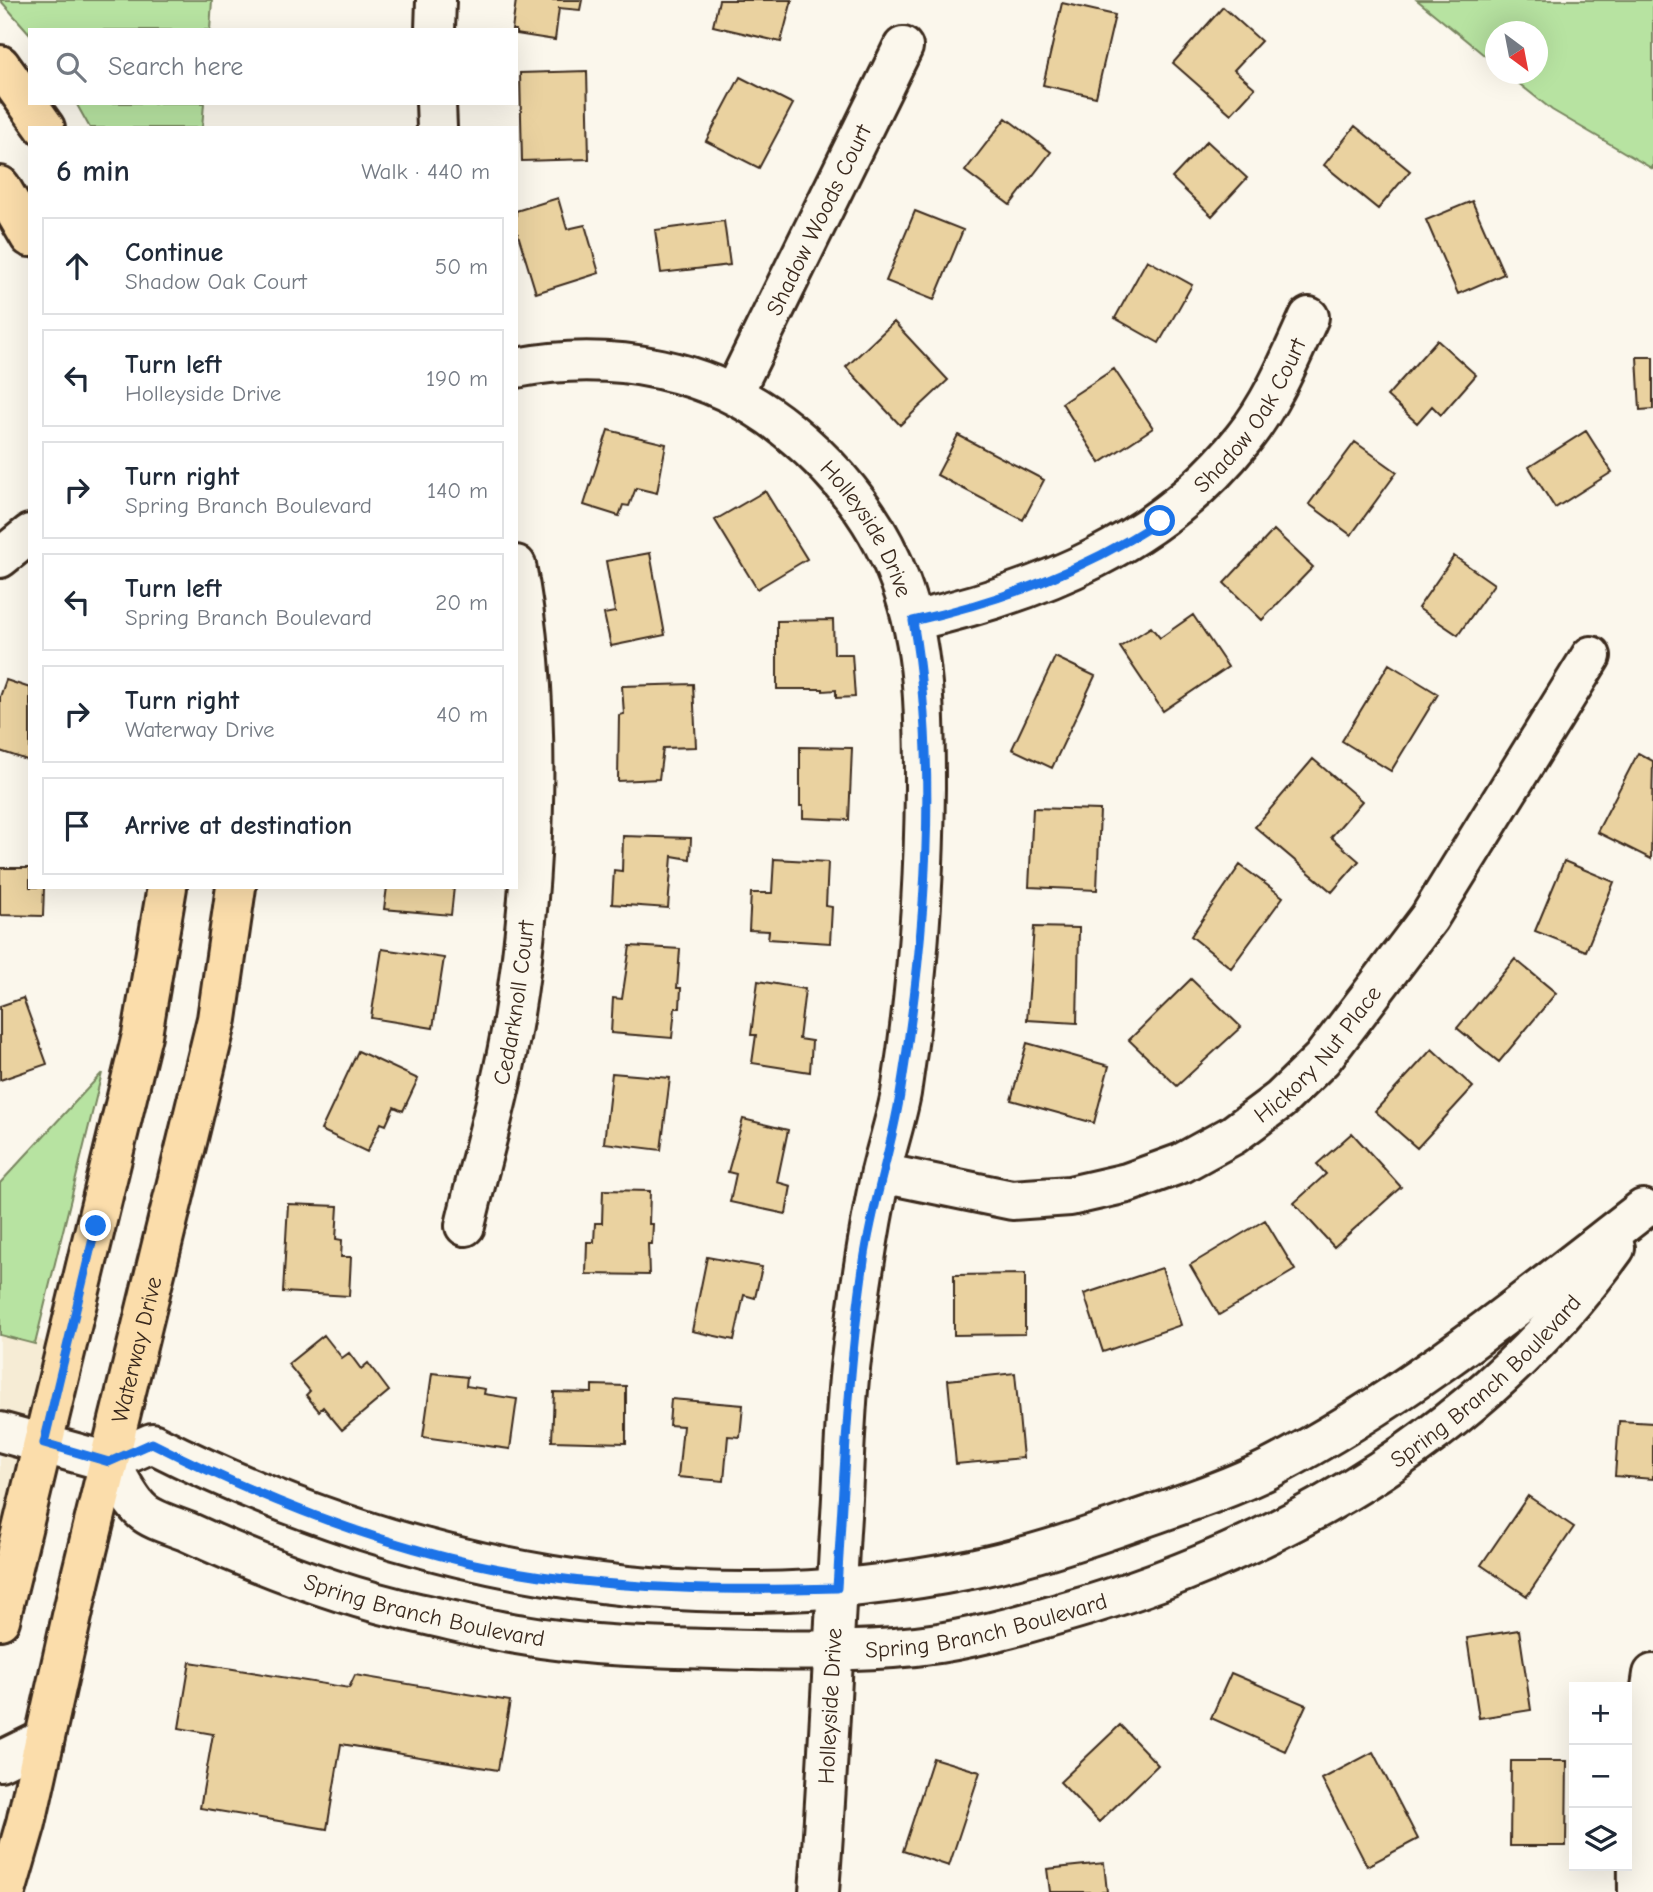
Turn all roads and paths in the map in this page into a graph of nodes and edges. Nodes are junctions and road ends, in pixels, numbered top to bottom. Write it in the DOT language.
graph roads {
  1 [pos="436,0"];
  2 [pos="435,28"];
  3 [pos="903,47"];
  4 [pos="0,65"];
  5 [pos="28,103"];
  6 [pos="29,105"];
  7 [pos="436,105"];
  8 [pos="45,126"];
  9 [pos="436,126"];
  10 [pos="0,186"];
  11 [pos="28,234"];
  12 [pos="1309,317"];
  13 [pos="518,368"];
  14 [pos="733,394"];
  15 [pos="28,536"];
  16 [pos="0,558"];
  17 [pos="518,582"];
  18 [pos="913,621"];
  19 [pos="1591,656"];
  20 [pos="167,889"];
  21 [pos="236,889"];
  22 [pos="881,1173"];
  23 [pos="1648,1203"];
  24 [pos="465,1226"];
  25 [pos="0,1432"];
  26 [pos="44,1443"];
  27 [pos="109,1462"];
  28 [pos="837,1588"];
  29 [pos="0,1620"];
  30 [pos="834,1649"];
  31 [pos="1653,1674"];
  32 [pos="43,1740"];
  33 [pos="0,1761"];
  34 [pos="6,1892"];
  35 [pos="819,1892"];
  36 [pos="1638,1892"];
  1 -- 2 [label="street"];
  3 -- 14 [label="street, Shadow Woods Court"];
  4 -- 5 [label="main road"];
  6 -- 8 [label="main road"];
  7 -- 9 [label="street"];
  10 -- 11 [label="main road"];
  12 -- 18 [label="street, Shadow Oak Court"];
  13 -- 14 [label="street, Holleyside Drive"];
  14 -- 18 [label="street, Holleyside Drive"];
  15 -- 16 [label="street"];
  17 -- 24 [label="street, Cedarknoll Court"];
  18 -- 22 [label="street, Holleyside Drive"];
  19 -- 22 [label="street, Hickory Nut Place"];
  20 -- 26 [label="main road"];
  21 -- 27 [label="main road, Waterway Drive"];
  22 -- 28 [label="street, Holleyside Drive"];
  23 -- 28 [label="street, Spring Branch Boulevard"];
  23 -- 30 [label="street, Spring Branch Boulevard"];
  25 -- 26 [label="street"];
  26 -- 27 [label="street"];
  26 -- 29 [label="main road"];
  27 -- 28 [label="street, Spring Branch Boulevard"];
  27 -- 30 [label="street, Spring Branch Boulevard"];
  27 -- 32 [label="main road, Waterway Drive"];
  28 -- 30 [label="street, Holleyside Drive"];
  30 -- 35 [label="street, Holleyside Drive"];
  31 -- 36 [label="street"];
  32 -- 33 [label="street"];
  32 -- 34 [label="main road, Waterway Drive"];
}
